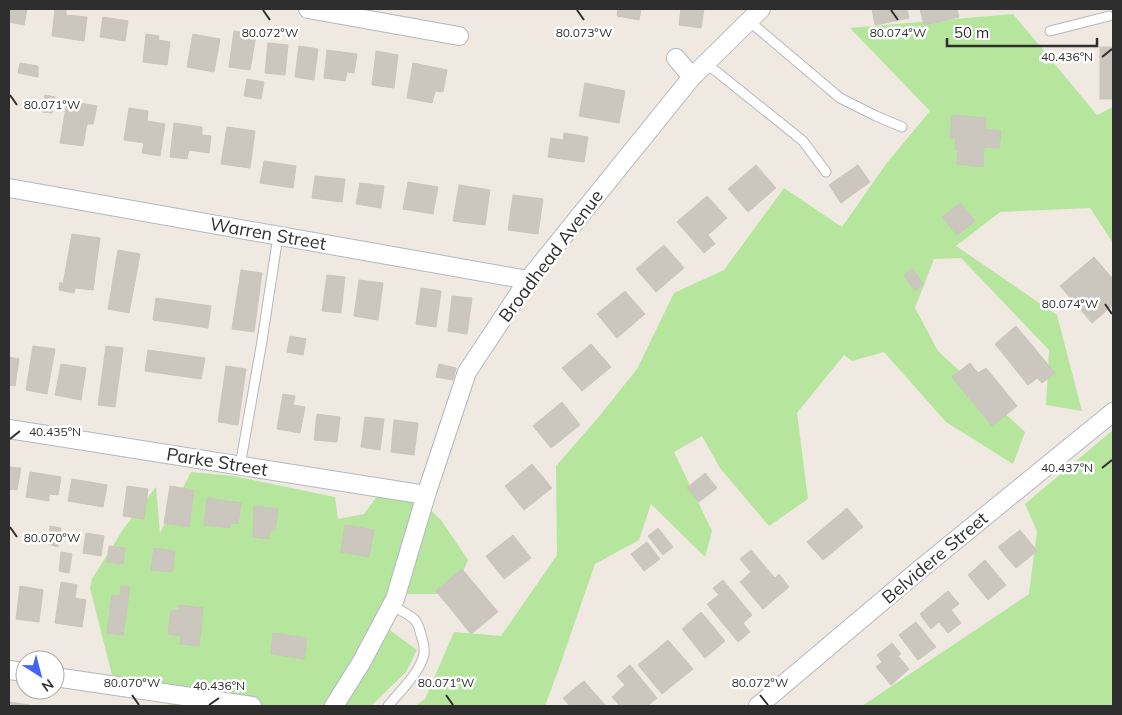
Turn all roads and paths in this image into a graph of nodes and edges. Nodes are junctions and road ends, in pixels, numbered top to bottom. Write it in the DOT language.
graph roads {
  1 [pos="308,9"];
  2 [pos="761,9"];
  3 [pos="1110,14"];
  4 [pos="749,21"];
  5 [pos="1050,31"];
  6 [pos="459,36"];
  7 [pos="676,58"];
  8 [pos="705,64"];
  9 [pos="692,77"];
  10 [pos="902,127"];
  11 [pos="826,172"];
  12 [pos="9,188"];
  13 [pos="278,236"];
  14 [pos="528,280"];
  15 [pos="1113,412"];
  16 [pos="9,428"];
  17 [pos="240,466"];
  18 [pos="426,495"];
  19 [pos="391,606"];
  20 [pos="65,678"];
  21 [pos="252,706"];
  22 [pos="334,706"];
  23 [pos="388,706"];
  24 [pos="758,706"];
  1 -- 6 [label="street"];
  2 -- 4 [label="street, Broadhead Avenue"];
  3 -- 5 [label="lane"];
  4 -- 8 [label="street, Broadhead Avenue"];
  4 -- 10 [label="lane"];
  7 -- 9 [label="street"];
  8 -- 9 [label="street, Broadhead Avenue"];
  8 -- 11 [label="lane"];
  9 -- 14 [label="street, Broadhead Avenue"];
  12 -- 13 [label="street, Warren Street"];
  13 -- 14 [label="street, Warren Street"];
  13 -- 17 [label="lane"];
  14 -- 18 [label="street, Broadhead Avenue"];
  15 -- 24 [label="street, Belvidere Street"];
  16 -- 17 [label="street, Parke Street"];
  17 -- 18 [label="street, Parke Street"];
  18 -- 19 [label="street, Broadhead Avenue"];
  19 -- 22 [label="street, Broadhead Avenue"];
  19 -- 23 [label="lane"];
  20 -- 21 [label="street"];
}
